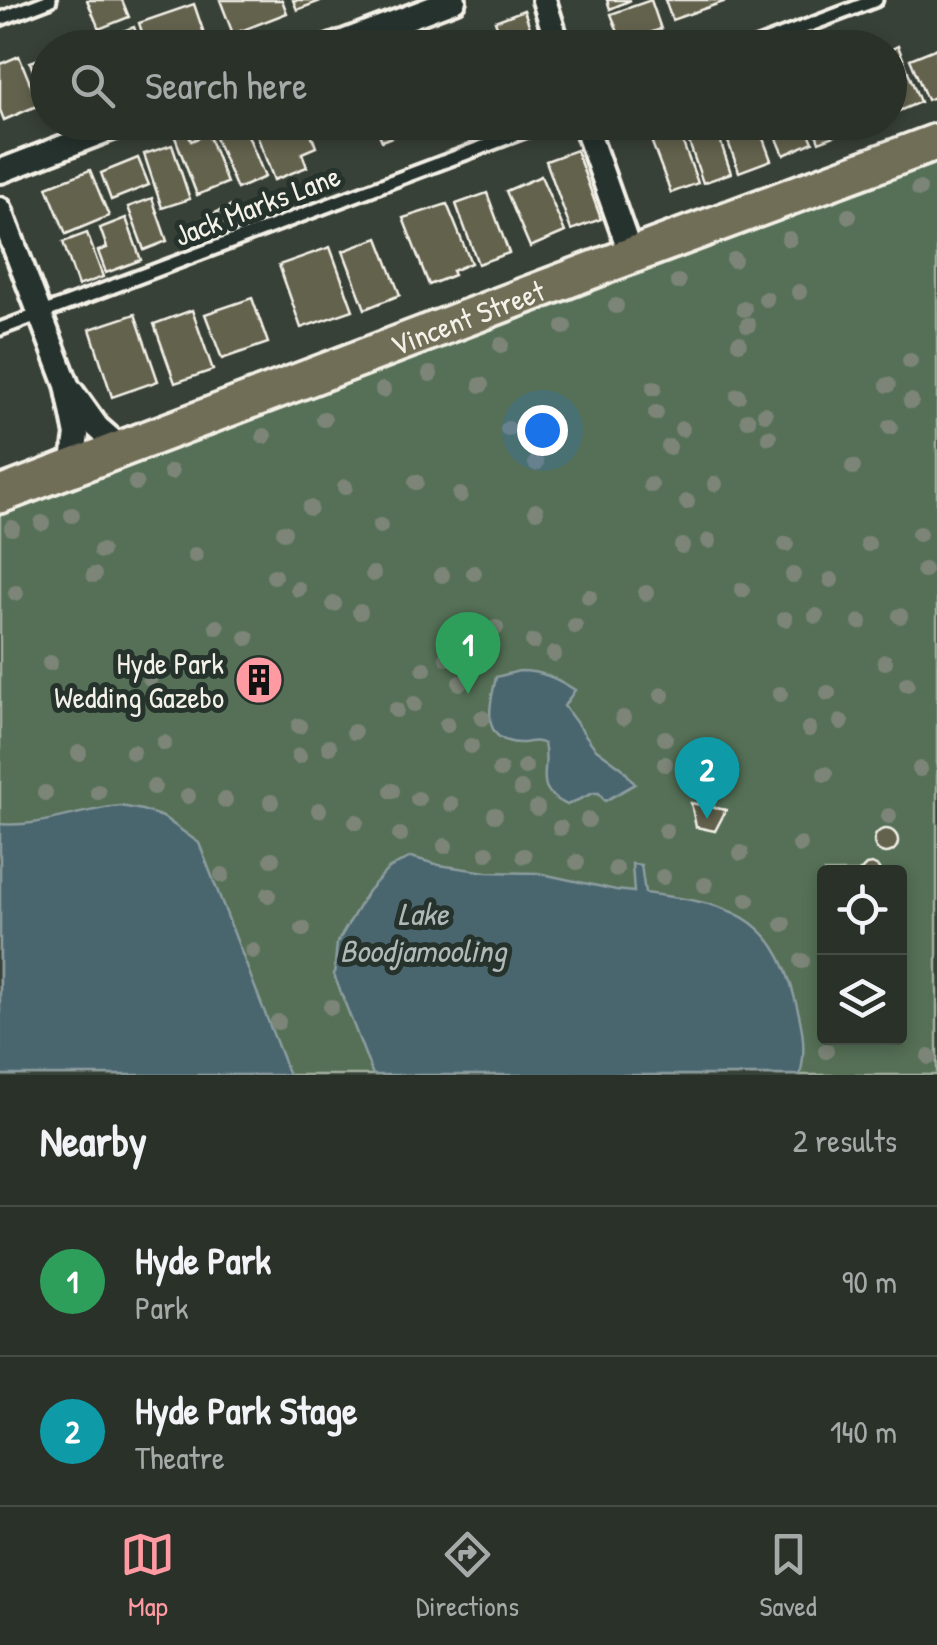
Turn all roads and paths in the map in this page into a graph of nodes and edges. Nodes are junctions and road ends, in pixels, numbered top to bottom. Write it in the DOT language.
graph roads {
  1 [pos="50,0"];
  2 [pos="454,0"];
  3 [pos="544,0"];
  4 [pos="876,0"];
  5 [pos="0,19"];
  6 [pos="375,30"];
  7 [pos="553,30"];
  8 [pos="797,30"];
  9 [pos="80,140"];
  10 [pos="501,140"];
  11 [pos="590,140"];
  12 [pos="937,142"];
  13 [pos="0,170"];
  14 [pos="0,182"];
  15 [pos="0,209"];
  16 [pos="631,255"];
  17 [pos="39,314"];
  18 [pos="0,329"];
  19 [pos="67,385"];
  20 [pos="122,448"];
  21 [pos="72,466"];
  22 [pos="0,494"];
  1 -- 5 [label="lane"];
  2 -- 6 [label="street"];
  3 -- 7 [label="street"];
  4 -- 8 [label="lane"];
  9 -- 13 [label="street"];
  10 -- 17 [label="lane, Jack Marks Lane"];
  11 -- 16 [label="street"];
  12 -- 16 [label="main road, Vincent Street"];
  13 -- 14 [label="street"];
  15 -- 17 [label="street"];
  16 -- 20 [label="main road, Vincent Street"];
  17 -- 18 [label="lane, Jack Marks Lane"];
  17 -- 19 [label="street"];
  19 -- 20 [label="street"];
  19 -- 21 [label="street"];
  20 -- 21 [label="main road, Vincent Street"];
  21 -- 22 [label="main road, Vincent Street"];
}
